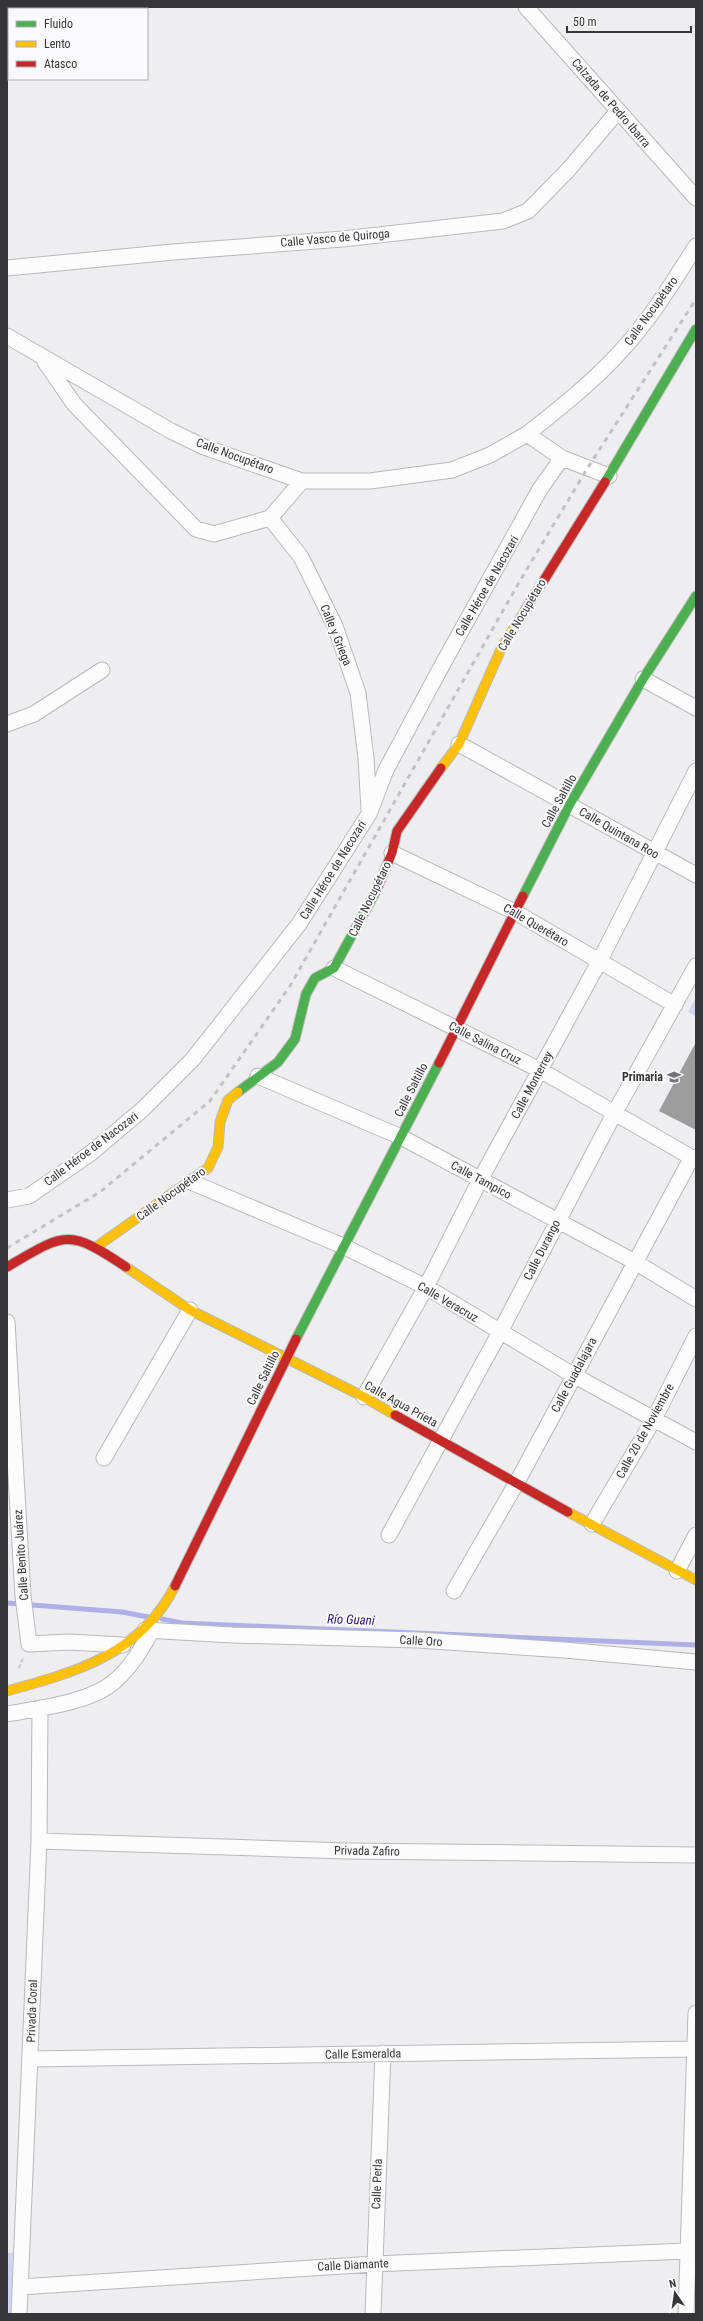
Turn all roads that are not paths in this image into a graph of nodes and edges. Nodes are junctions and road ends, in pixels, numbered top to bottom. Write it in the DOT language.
graph roads {
  1 [pos="526,7"];
  2 [pos="618,111"];
  3 [pos="696,198"];
  4 [pos="696,246"];
  5 [pos="7,268"];
  6 [pos="696,328"];
  7 [pos="7,336"];
  8 [pos="42,358"];
  9 [pos="527,434"];
  10 [pos="562,458"];
  11 [pos="609,476"];
  12 [pos="302,481"];
  13 [pos="270,518"];
  14 [pos="696,596"];
  15 [pos="102,670"];
  16 [pos="643,679"];
  17 [pos="696,708"];
  18 [pos="7,724"];
  19 [pos="459,744"];
  20 [pos="696,771"];
  21 [pos="570,804"];
  22 [pos="369,814"];
  23 [pos="392,853"];
  24 [pos="655,854"];
  25 [pos="696,875"];
  26 [pos="514,912"];
  27 [pos="599,962"];
  28 [pos="696,966"];
  29 [pos="334,968"];
  30 [pos="676,1006"];
  31 [pos="456,1028"];
  32 [pos="540,1070"];
  33 [pos="258,1076"];
  34 [pos="615,1112"];
  35 [pos="401,1137"];
  36 [pos="694,1158"];
  37 [pos="480,1180"];
  38 [pos="190,1182"];
  39 [pos="7,1200"];
  40 [pos="558,1221"];
  41 [pos="96,1247"];
  42 [pos="345,1247"];
  43 [pos="635,1262"];
  44 [pos="7,1267"];
  45 [pos="426,1287"];
  46 [pos="696,1299"];
  47 [pos="190,1310"];
  48 [pos="7,1322"];
  49 [pos="500,1332"];
  50 [pos="696,1336"];
  51 [pos="286,1358"];
  52 [pos="573,1375"];
  53 [pos="364,1397"];
  54 [pos="654,1419"];
  55 [pos="441,1440"];
  56 [pos="696,1442"];
  57 [pos="104,1458"];
  58 [pos="516,1484"];
  59 [pos="592,1524"];
  60 [pos="389,1535"];
  61 [pos="696,1536"];
  62 [pos="677,1571"];
  63 [pos="696,1580"];
  64 [pos="454,1591"];
  65 [pos="149,1628"];
  66 [pos="123,1645"];
  67 [pos="696,1662"];
  68 [pos="7,1691"];
  69 [pos="40,1708"];
  70 [pos="7,1714"];
  71 [pos="39,1841"];
  72 [pos="696,1855"];
  73 [pos="696,2013"];
  74 [pos="695,2049"];
  75 [pos="383,2053"];
  76 [pos="30,2059"];
  77 [pos="688,2251"];
  78 [pos="374,2264"];
  79 [pos="20,2286"];
  80 [pos="19,2314"];
  81 [pos="373,2314"];
  82 [pos="686,2314"];
  1 -- 2 [label="street, Calzada de Pedro Ibarra"];
  2 -- 3 [label="street, Calzada de Pedro Ibarra"];
  2 -- 5 [label="street, Calle Vasco de Quiroga"];
  4 -- 9 [label="street, Calle Nocupétaro"];
  6 -- 11 [label="street, Calle Nocupétaro"];
  7 -- 8 [label="street, Calle Nocupétaro"];
  8 -- 12 [label="street, Calle Nocupétaro"];
  8 -- 13 [label="street"];
  9 -- 10 [label="street"];
  9 -- 12 [label="street, Calle Nocupétaro"];
  10 -- 11 [label="street"];
  10 -- 22 [label="street, Calle Héroe de Nacozari"];
  11 -- 19 [label="street, Calle Nocupétaro"];
  12 -- 13 [label="street"];
  13 -- 22 [label="street, Calle y Griega"];
  14 -- 16 [label="street, Calle Saltillo"];
  15 -- 18 [label="street"];
  16 -- 17 [label="street"];
  16 -- 21 [label="street, Calle Saltillo"];
  19 -- 21 [label="street, Calle Quintana Roo"];
  19 -- 23 [label="street, Calle Nocupétaro"];
  20 -- 24 [label="street, Calle Monterrey"];
  21 -- 24 [label="street, Calle Quintana Roo"];
  21 -- 26 [label="street, Calle Saltillo"];
  22 -- 39 [label="street, Calle Héroe de Nacozari"];
  23 -- 26 [label="street, Calle Querétaro"];
  23 -- 29 [label="street, Calle Nocupétaro"];
  24 -- 25 [label="street, Calle Quintana Roo"];
  24 -- 27 [label="street, Calle Monterrey"];
  26 -- 27 [label="street, Calle Querétaro"];
  26 -- 31 [label="street, Calle Saltillo"];
  27 -- 30 [label="street, Calle Querétaro"];
  27 -- 32 [label="street, Calle Monterrey"];
  28 -- 30 [label="street, Calle Durango"];
  29 -- 31 [label="street, Calle Salina Cruz"];
  29 -- 33 [label="street, Calle Nocupétaro"];
  30 -- 34 [label="street, Calle Durango"];
  31 -- 32 [label="street, Calle Salina Cruz"];
  31 -- 35 [label="street, Calle Saltillo"];
  32 -- 34 [label="street, Calle Salina Cruz"];
  32 -- 37 [label="street, Calle Monterrey"];
  33 -- 35 [label="street, Calle Tampico"];
  33 -- 38 [label="street, Calle Nocupétaro"];
  34 -- 36 [label="street, Calle Salina Cruz"];
  34 -- 40 [label="street, Calle Durango"];
  35 -- 37 [label="street, Calle Tampico"];
  35 -- 42 [label="street, Calle Saltillo"];
  36 -- 43 [label="street, Calle Guadalajara"];
  37 -- 40 [label="street, Calle Tampico"];
  37 -- 45 [label="street, Calle Monterrey"];
  38 -- 41 [label="street, Calle Nocupétaro"];
  38 -- 42 [label="street, Calle Veracruz"];
  40 -- 43 [label="street, Calle Tampico"];
  40 -- 49 [label="street, Calle Durango"];
  41 -- 44 [label="street, Calle Agua Prieta"];
  41 -- 47 [label="street, Calle Agua Prieta"];
  42 -- 45 [label="street, Calle Veracruz"];
  42 -- 51 [label="street, Calle Saltillo"];
  43 -- 46 [label="street, Calle Tampico"];
  43 -- 52 [label="street, Calle Guadalajara"];
  45 -- 49 [label="street, Calle Veracruz"];
  45 -- 53 [label="street, Calle Monterrey"];
  47 -- 51 [label="street, Calle Agua Prieta"];
  47 -- 57 [label="street"];
  48 -- 66 [label="street, Calle Benito Juárez"];
  49 -- 52 [label="street, Calle Veracruz"];
  49 -- 55 [label="street, Calle Durango"];
  50 -- 54 [label="street, Calle 20 de Noviembre"];
  51 -- 53 [label="street, Calle Agua Prieta"];
  51 -- 65 [label="street, Calle Saltillo"];
  52 -- 54 [label="street, Calle Veracruz"];
  52 -- 58 [label="street, Calle Guadalajara"];
  53 -- 55 [label="street, Calle Agua Prieta"];
  54 -- 56 [label="street, Calle Veracruz"];
  54 -- 59 [label="street, Calle 20 de Noviembre"];
  55 -- 58 [label="street, Calle Agua Prieta"];
  55 -- 60 [label="street, Calle Durango"];
  58 -- 59 [label="street, Calle Agua Prieta"];
  58 -- 64 [label="street, Calle Guadalajara"];
  59 -- 62 [label="street, Calle Agua Prieta"];
  61 -- 62 [label="street"];
  62 -- 63 [label="street, Calle Agua Prieta"];
  65 -- 66 [label="street, Calle Saltillo"];
  65 -- 67 [label="street, Calle Oro"];
  65 -- 69 [label="street"];
  66 -- 68 [label="street, Calle Saltillo"];
  69 -- 70 [label="street"];
  69 -- 71 [label="street, Privada Coral"];
  71 -- 72 [label="street, Privada Zafiro"];
  71 -- 76 [label="street, Privada Coral"];
  73 -- 74 [label="street"];
  74 -- 75 [label="street, Calle Esmeralda"];
  74 -- 77 [label="street"];
  75 -- 76 [label="street, Calle Esmeralda"];
  75 -- 78 [label="street, Calle Perla"];
  76 -- 79 [label="street, Privada Coral"];
  77 -- 78 [label="street, Calle Diamante"];
  77 -- 82 [label="street"];
  78 -- 79 [label="street, Calle Diamante"];
  78 -- 81 [label="street, Calle Perla"];
  79 -- 80 [label="street, Privada Coral"];
}
